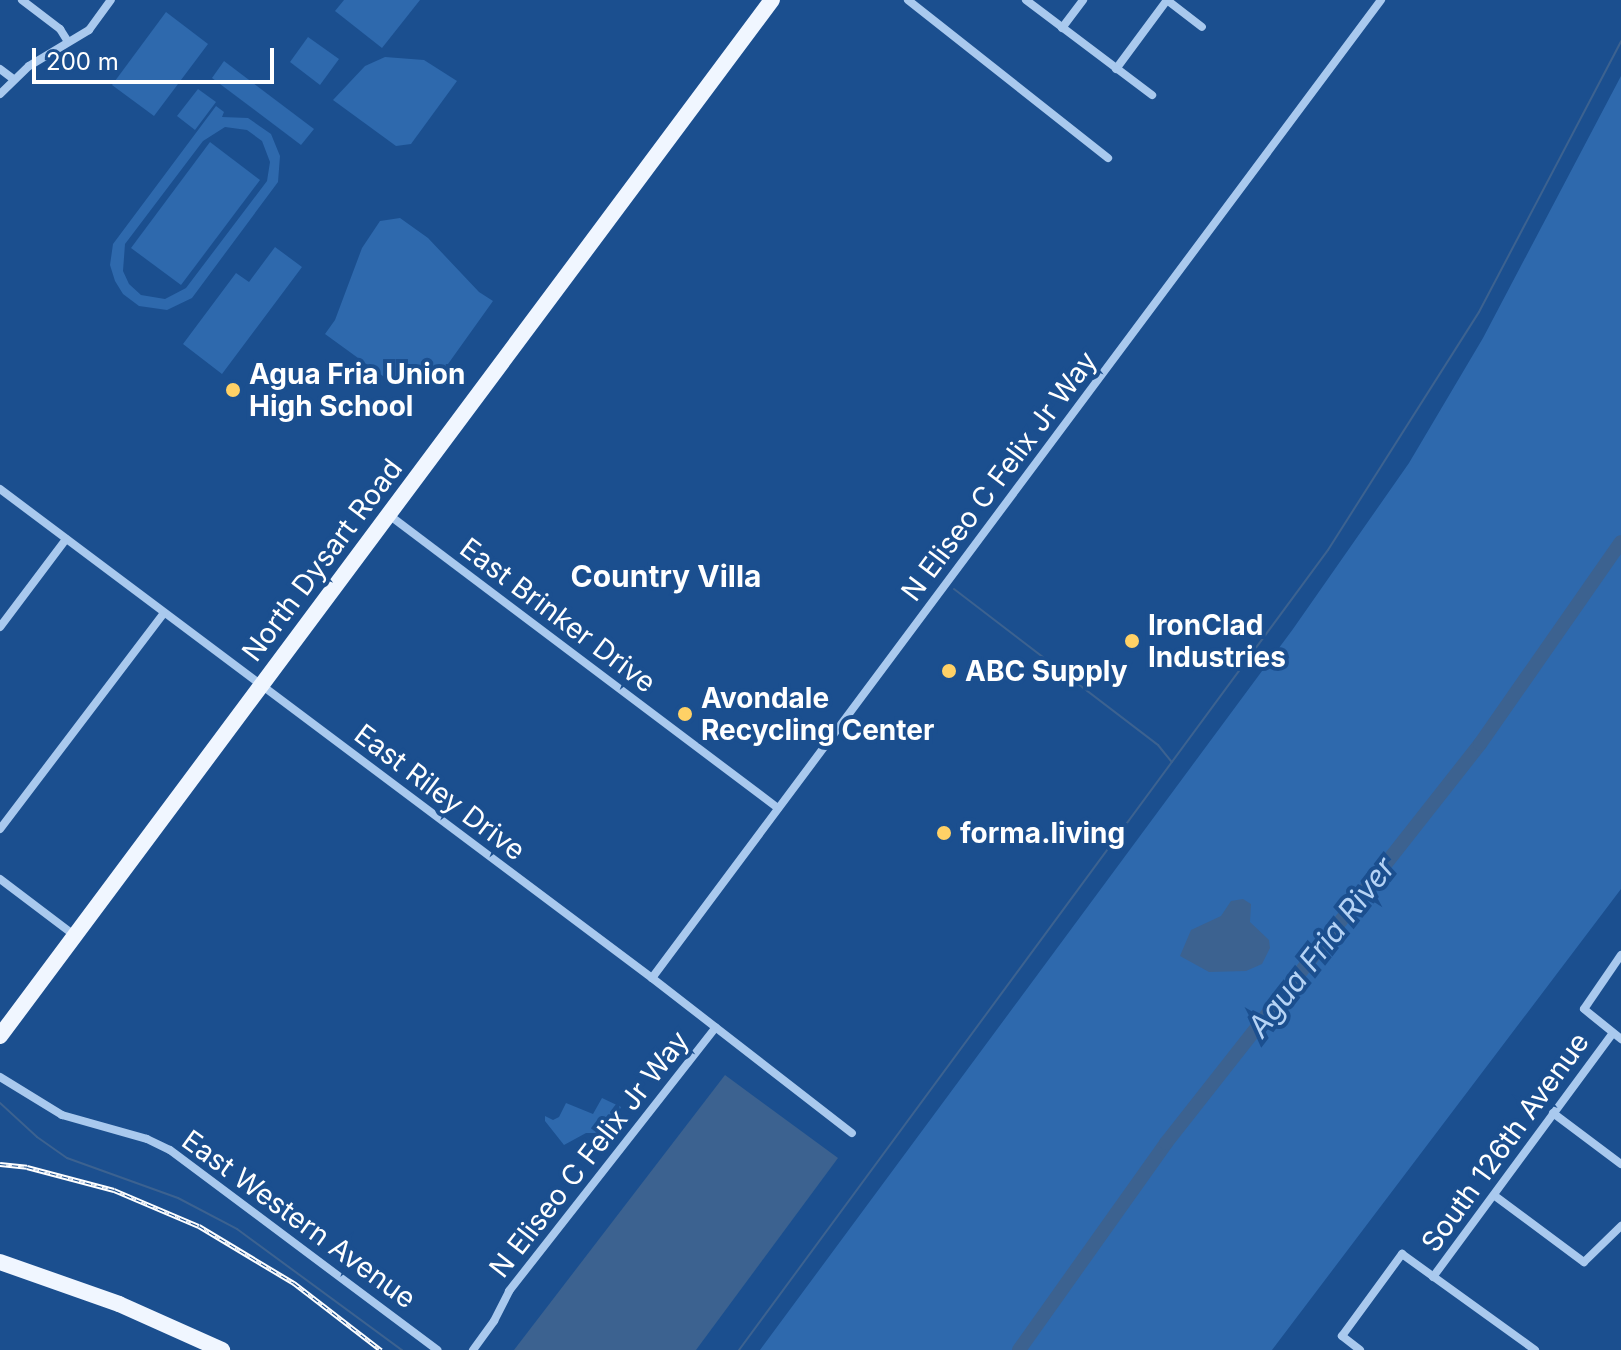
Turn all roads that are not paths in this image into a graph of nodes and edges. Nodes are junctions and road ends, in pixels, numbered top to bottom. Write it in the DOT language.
graph roads {
  1 [pos="22,0"];
  2 [pos="111,0"];
  3 [pos="772,0"];
  4 [pos="908,0"];
  5 [pos="1026,0"];
  6 [pos="1083,0"];
  7 [pos="1167,0"];
  8 [pos="1381,0"];
  9 [pos="1202,27"];
  10 [pos="1062,28"];
  11 [pos="68,42"];
  12 [pos="0,69"];
  13 [pos="1116,69"];
  14 [pos="12,78"];
  15 [pos="0,94"];
  16 [pos="1152,95"];
  17 [pos="1108,158"];
  18 [pos="0,489"];
  19 [pos="389,515"];
  20 [pos="66,539"];
  21 [pos="164,613"];
  22 [pos="1,623"];
  23 [pos="260,686"];
  24 [pos="778,808"];
  25 [pos="0,829"];
  26 [pos="0,879"];
  27 [pos="74,935"];
  28 [pos="1621,955"];
  29 [pos="652,978"];
  30 [pos="716,1027"];
  31 [pos="0,1036"];
  32 [pos="1617,1036"];
  33 [pos="0,1077"];
  34 [pos="1553,1113"];
  35 [pos="852,1133"];
  36 [pos="1621,1164"];
  37 [pos="1495,1196"];
  38 [pos="1621,1226"];
  39 [pos="0,1262"];
  40 [pos="1433,1277"];
  41 [pos="222,1350"];
  42 [pos="437,1350"];
  43 [pos="473,1350"];
  44 [pos="1360,1350"];
  45 [pos="1535,1350"];
  1 -- 11 [label="street"];
  2 -- 11 [label="street"];
  3 -- 19 [label="main road, North Dysart Road"];
  4 -- 17 [label="street"];
  5 -- 10 [label="street"];
  6 -- 10 [label="street"];
  7 -- 9 [label="street"];
  7 -- 13 [label="street"];
  8 -- 24 [label="street, N Eliseo C Felix Jr Way"];
  10 -- 13 [label="street"];
  11 -- 14 [label="street"];
  12 -- 14 [label="street"];
  13 -- 16 [label="street"];
  14 -- 15 [label="street"];
  18 -- 20 [label="street, East Riley Drive"];
  19 -- 23 [label="main road, North Dysart Road"];
  19 -- 24 [label="street, East Brinker Drive"];
  20 -- 21 [label="street, East Riley Drive"];
  20 -- 22 [label="street"];
  21 -- 23 [label="street, East Riley Drive"];
  21 -- 25 [label="street"];
  23 -- 27 [label="main road, North Dysart Road"];
  23 -- 29 [label="street, East Riley Drive"];
  24 -- 29 [label="street, N Eliseo C Felix Jr Way"];
  26 -- 27 [label="street"];
  27 -- 31 [label="main road, North Dysart Road"];
  28 -- 32 [label="street, South 126th Avenue"];
  29 -- 30 [label="street, East Riley Drive"];
  30 -- 35 [label="street, East Riley Drive"];
  30 -- 43 [label="street, N Eliseo C Felix Jr Way"];
  32 -- 34 [label="street, South 126th Avenue"];
  33 -- 42 [label="street, East Western Avenue"];
  34 -- 36 [label="street"];
  34 -- 37 [label="street, South 126th Avenue"];
  37 -- 38 [label="street"];
  37 -- 40 [label="street, South 126th Avenue"];
  39 -- 41 [label="main road"];
  40 -- 44 [label="street, South 126th Avenue"];
  40 -- 45 [label="street"];
}
